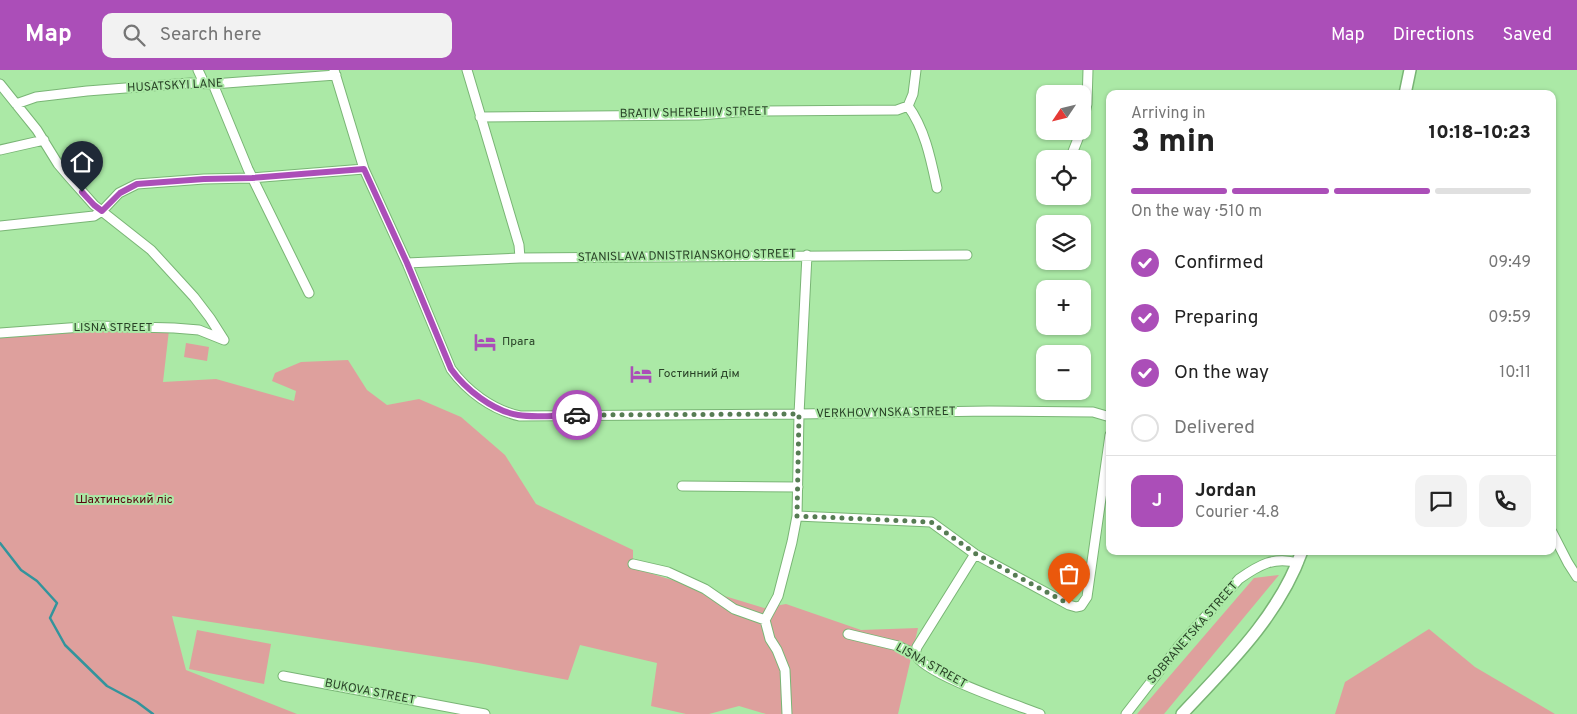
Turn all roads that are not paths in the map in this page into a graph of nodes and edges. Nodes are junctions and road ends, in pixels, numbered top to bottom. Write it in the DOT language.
graph roads {
  1 [pos="198,70"];
  2 [pos="466,70"];
  3 [pos="916,70"];
  4 [pos="1088,70"];
  5 [pos="1410,70"];
  6 [pos="335,72"];
  7 [pos="208,83"];
  8 [pos="0,84"];
  9 [pos="1088,85"];
  10 [pos="1406,90"];
  11 [pos="16,104"];
  12 [pos="908,106"];
  13 [pos="480,117"];
  14 [pos="44,140"];
  15 [pos="0,150"];
  16 [pos="364,169"];
  17 [pos="252,178"];
  18 [pos="938,188"];
  19 [pos="102,211"];
  20 [pos="0,226"];
  21 [pos="807,255"];
  22 [pos="967,255"];
  23 [pos="520,258"];
  24 [pos="407,263"];
  25 [pos="310,293"];
  26 [pos="0,333"];
  27 [pos="799,414"];
  28 [pos="1106,416"];
  29 [pos="682,486"];
  30 [pos="798,487"];
  31 [pos="1106,501"];
  32 [pos="797,516"];
  33 [pos="1556,540"];
  34 [pos="976,554"];
  35 [pos="1301,555"];
  36 [pos="1298,563"];
  37 [pos="633,564"];
  38 [pos="1577,577"];
  39 [pos="765,620"];
  40 [pos="848,634"];
  41 [pos="915,654"];
  42 [pos="284,676"];
  43 [pos="485,714"];
  44 [pos="787,714"];
  45 [pos="1040,714"];
  46 [pos="1126,714"];
  47 [pos="1182,714"];
  1 -- 7 [label="street"];
  2 -- 13 [label="street"];
  3 -- 12 [label="street"];
  4 -- 9 [label="street"];
  5 -- 10 [label="main road"];
  6 -- 7 [label="street, HUSATSKYI LANE"];
  6 -- 16 [label="street, VERKHOVYNSKA STREET"];
  7 -- 11 [label="street, HUSATSKYI LANE"];
  7 -- 17 [label="street"];
  8 -- 11 [label="street"];
  11 -- 14 [label="street"];
  12 -- 13 [label="street, BRATIV SHEREHIIV STREET"];
  12 -- 18 [label="street"];
  13 -- 23 [label="street"];
  14 -- 15 [label="street"];
  14 -- 19 [label="street"];
  16 -- 17 [label="street"];
  16 -- 24 [label="street, VERKHOVYNSKA STREET"];
  17 -- 19 [label="street"];
  17 -- 25 [label="street"];
  19 -- 20 [label="street"];
  19 -- 26 [label="street, LISNA STREET"];
  21 -- 22 [label="street, STANISLAVA DNISTRIANSKOHO STREET"];
  21 -- 23 [label="street, STANISLAVA DNISTRIANSKOHO STREET"];
  21 -- 27 [label="street"];
  23 -- 24 [label="street, STANISLAVA DNISTRIANSKOHO STREET"];
  24 -- 27 [label="street, VERKHOVYNSKA STREET"];
  27 -- 28 [label="street, VERKHOVYNSKA STREET"];
  27 -- 30 [label="street"];
  29 -- 30 [label="street"];
  30 -- 32 [label="street"];
  31 -- 34 [label="street"];
  32 -- 34 [label="street"];
  32 -- 39 [label="street"];
  33 -- 38 [label="street"];
  34 -- 41 [label="street"];
  35 -- 36 [label="main road"];
  36 -- 46 [label="street, SOBRANETSKA STREET"];
  36 -- 47 [label="main road"];
  37 -- 39 [label="street"];
  39 -- 44 [label="street"];
  40 -- 41 [label="street, LISNA STREET"];
  41 -- 45 [label="street, LISNA STREET"];
  42 -- 43 [label="street, BUKOVA STREET"];
}
